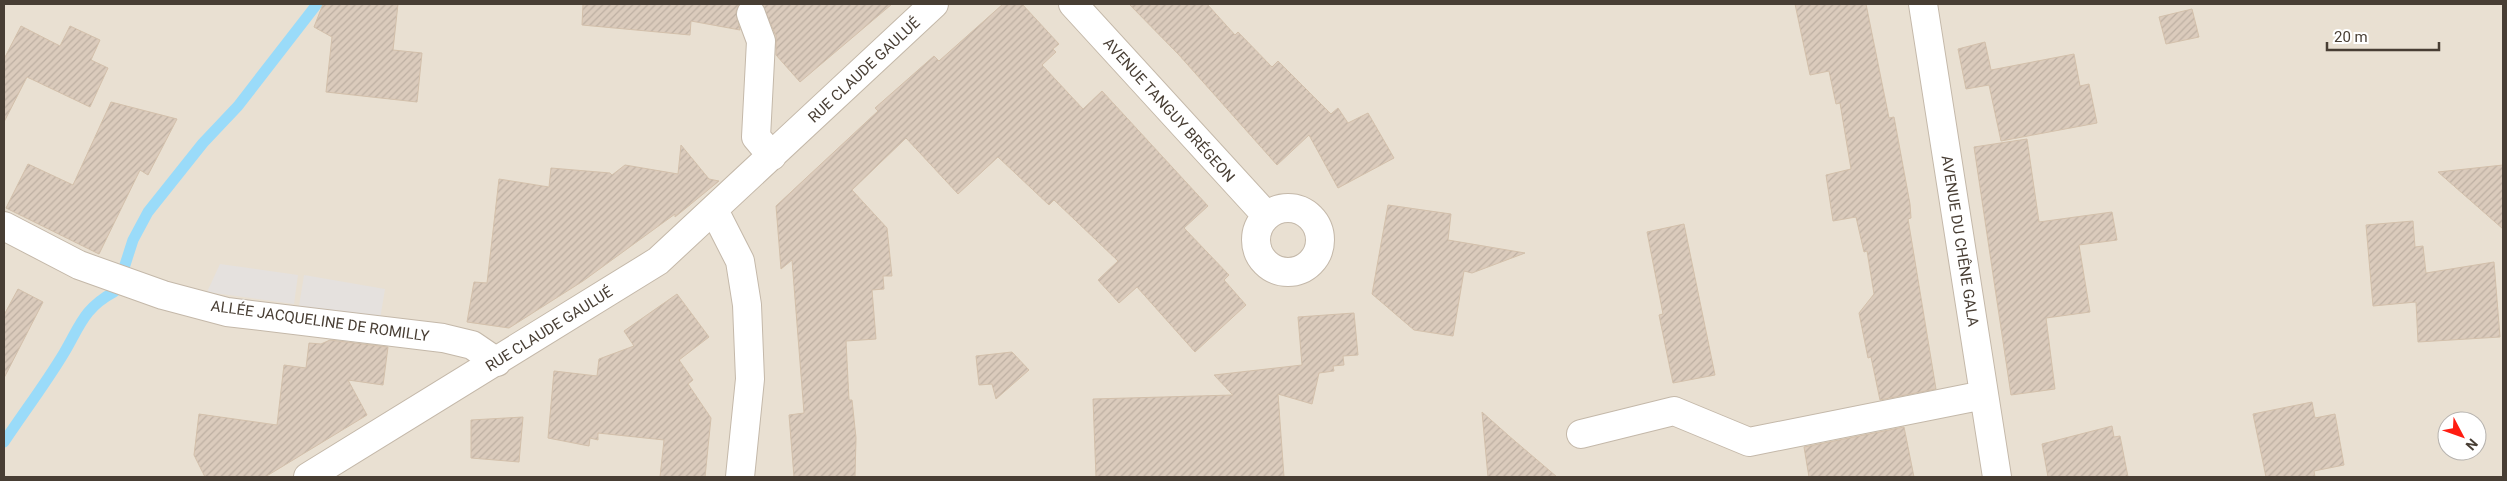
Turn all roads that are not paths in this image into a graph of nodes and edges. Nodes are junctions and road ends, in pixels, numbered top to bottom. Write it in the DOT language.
graph roads {
  1 [pos="934,4"];
  2 [pos="1073,4"];
  3 [pos="1923,4"];
  4 [pos="752,14"];
  5 [pos="772,156"];
  6 [pos="714,210"];
  7 [pos="1266,215"];
  8 [pos="4,226"];
  9 [pos="497,362"];
  10 [pos="1984,394"];
  11 [pos="1582,434"];
  12 [pos="308,477"];
  13 [pos="740,477"];
  14 [pos="1997,477"];
  1 -- 5 [label="street, RUE CLAUDE GAULUÉ"];
  2 -- 7 [label="street, AVENUE TANGUY BRÉGEON"];
  3 -- 10 [label="street, AVENUE DU CHÊNE GALA"];
  4 -- 5 [label="street"];
  5 -- 6 [label="street, RUE CLAUDE GAULUÉ"];
  6 -- 9 [label="street, RUE CLAUDE GAULUÉ"];
  6 -- 13 [label="street"];
  8 -- 9 [label="street, ALLÉE JACQUELINE DE ROMILLY"];
  9 -- 12 [label="street, RUE CLAUDE GAULUÉ"];
  10 -- 11 [label="street"];
  10 -- 14 [label="street, AVENUE DU CHÊNE GALA"];
}
